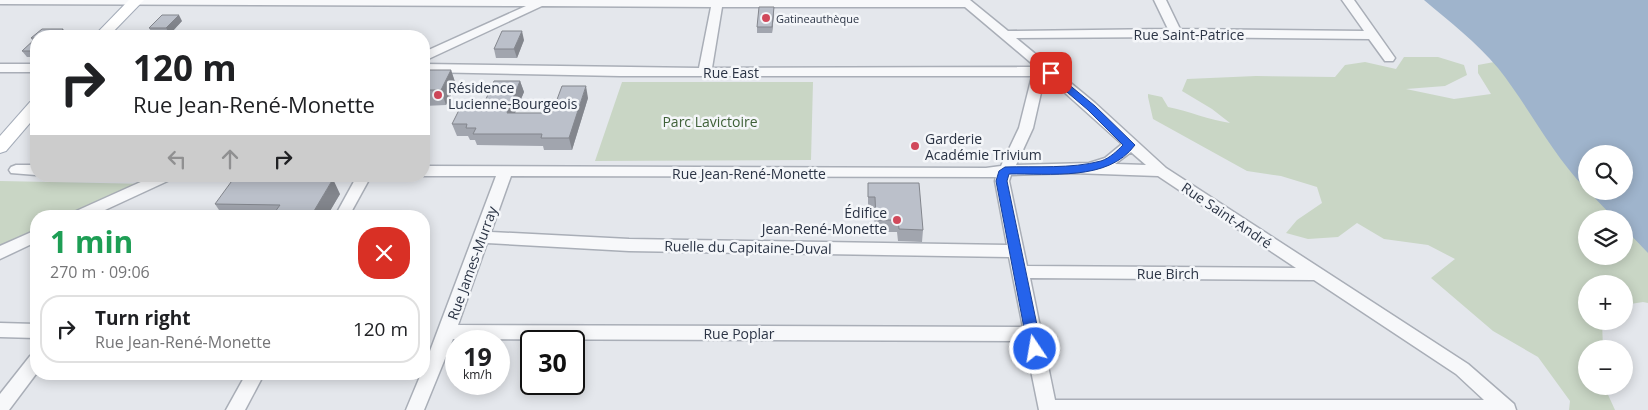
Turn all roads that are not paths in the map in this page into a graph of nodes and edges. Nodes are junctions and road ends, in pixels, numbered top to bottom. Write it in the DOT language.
graph roads {
  1 [pos="1160,0"];
  2 [pos="1348,0"];
  3 [pos="0,1"];
  4 [pos="136,1"];
  5 [pos="381,1"];
  6 [pos="544,2"];
  7 [pos="965,2"];
  8 [pos="717,3"];
  9 [pos="107,30"];
  10 [pos="1176,33"];
  11 [pos="1006,35"];
  12 [pos="1373,35"];
  13 [pos="430,54"];
  14 [pos="1389,58"];
  15 [pos="0,68"];
  16 [pos="30,68"];
  17 [pos="430,68"];
  18 [pos="1041,69"];
  19 [pos="705,72"];
  20 [pos="30,112"];
  21 [pos="6,135"];
  22 [pos="1130,145"];
  23 [pos="0,147"];
  24 [pos="1074,169"];
  25 [pos="16,170"];
  26 [pos="30,170"];
  27 [pos="430,171"];
  28 [pos="1005,171"];
  29 [pos="1161,171"];
  30 [pos="505,172"];
  31 [pos="142,182"];
  32 [pos="361,182"];
  33 [pos="89,210"];
  34 [pos="345,210"];
  35 [pos="481,237"];
  36 [pos="30,239"];
  37 [pos="1015,251"];
  38 [pos="0,253"];
  39 [pos="1019,272"];
  40 [pos="1317,274"];
  41 [pos="0,330"];
  42 [pos="448,330"];
  43 [pos="30,331"];
  44 [pos="510,332"];
  45 [pos="1032,334"];
  46 [pos="445,337"];
  47 [pos="30,369"];
  48 [pos="430,373"];
  49 [pos="252,380"];
  50 [pos="427,380"];
  51 [pos="0,408"];
  52 [pos="1048,409"];
  53 [pos="1506,409"];
  54 [pos="235,410"];
  55 [pos="415,410"];
  1 -- 10 [label="street"];
  2 -- 12 [label="street"];
  3 -- 4 [label="street"];
  4 -- 5 [label="street"];
  4 -- 9 [label="main road"];
  5 -- 6 [label="street"];
  6 -- 8 [label="street"];
  6 -- 13 [label="street"];
  7 -- 8 [label="street"];
  7 -- 11 [label="street, Rue Saint-André"];
  8 -- 19 [label="street"];
  10 -- 11 [label="street, Rue Saint-Patrice"];
  10 -- 12 [label="street, Rue Saint-Patrice"];
  11 -- 18 [label="street, Rue Saint-André"];
  12 -- 14 [label="street"];
  15 -- 16 [label="street"];
  17 -- 19 [label="street, Rue East"];
  18 -- 19 [label="street, Rue East"];
  18 -- 22 [label="street, Rue Saint-André"];
  18 -- 28 [label="street"];
  20 -- 21 [label="main road"];
  21 -- 23 [label="main road"];
  22 -- 24 [label="street, Rue Jean-René-Monette"];
  22 -- 29 [label="street, Rue Saint-André"];
  24 -- 28 [label="street, Rue Jean-René-Monette"];
  24 -- 29 [label="street, Rue Jean-René-Monette"];
  25 -- 26 [label="street"];
  27 -- 30 [label="street, Rue Jean-René-Monette"];
  28 -- 30 [label="street, Rue Jean-René-Monette"];
  28 -- 37 [label="street"];
  29 -- 40 [label="street, Rue Saint-André"];
  30 -- 35 [label="street, Rue James-Murray"];
  31 -- 33 [label="street"];
  32 -- 34 [label="street"];
  35 -- 37 [label="street, Ruelle du Capitaine-Duval"];
  35 -- 42 [label="street, Rue James-Murray"];
  36 -- 38 [label="street"];
  37 -- 39 [label="street"];
  39 -- 40 [label="street, Rue Birch"];
  39 -- 45 [label="street"];
  40 -- 53 [label="street, Rue Saint-André"];
  41 -- 43 [label="street"];
  44 -- 45 [label="street, Rue Poplar"];
  45 -- 52 [label="street"];
  46 -- 48 [label="street, Rue James-Murray"];
  47 -- 51 [label="street"];
  49 -- 54 [label="street"];
  50 -- 55 [label="street, Rue James-Murray"];
  52 -- 53 [label="street"];
}
